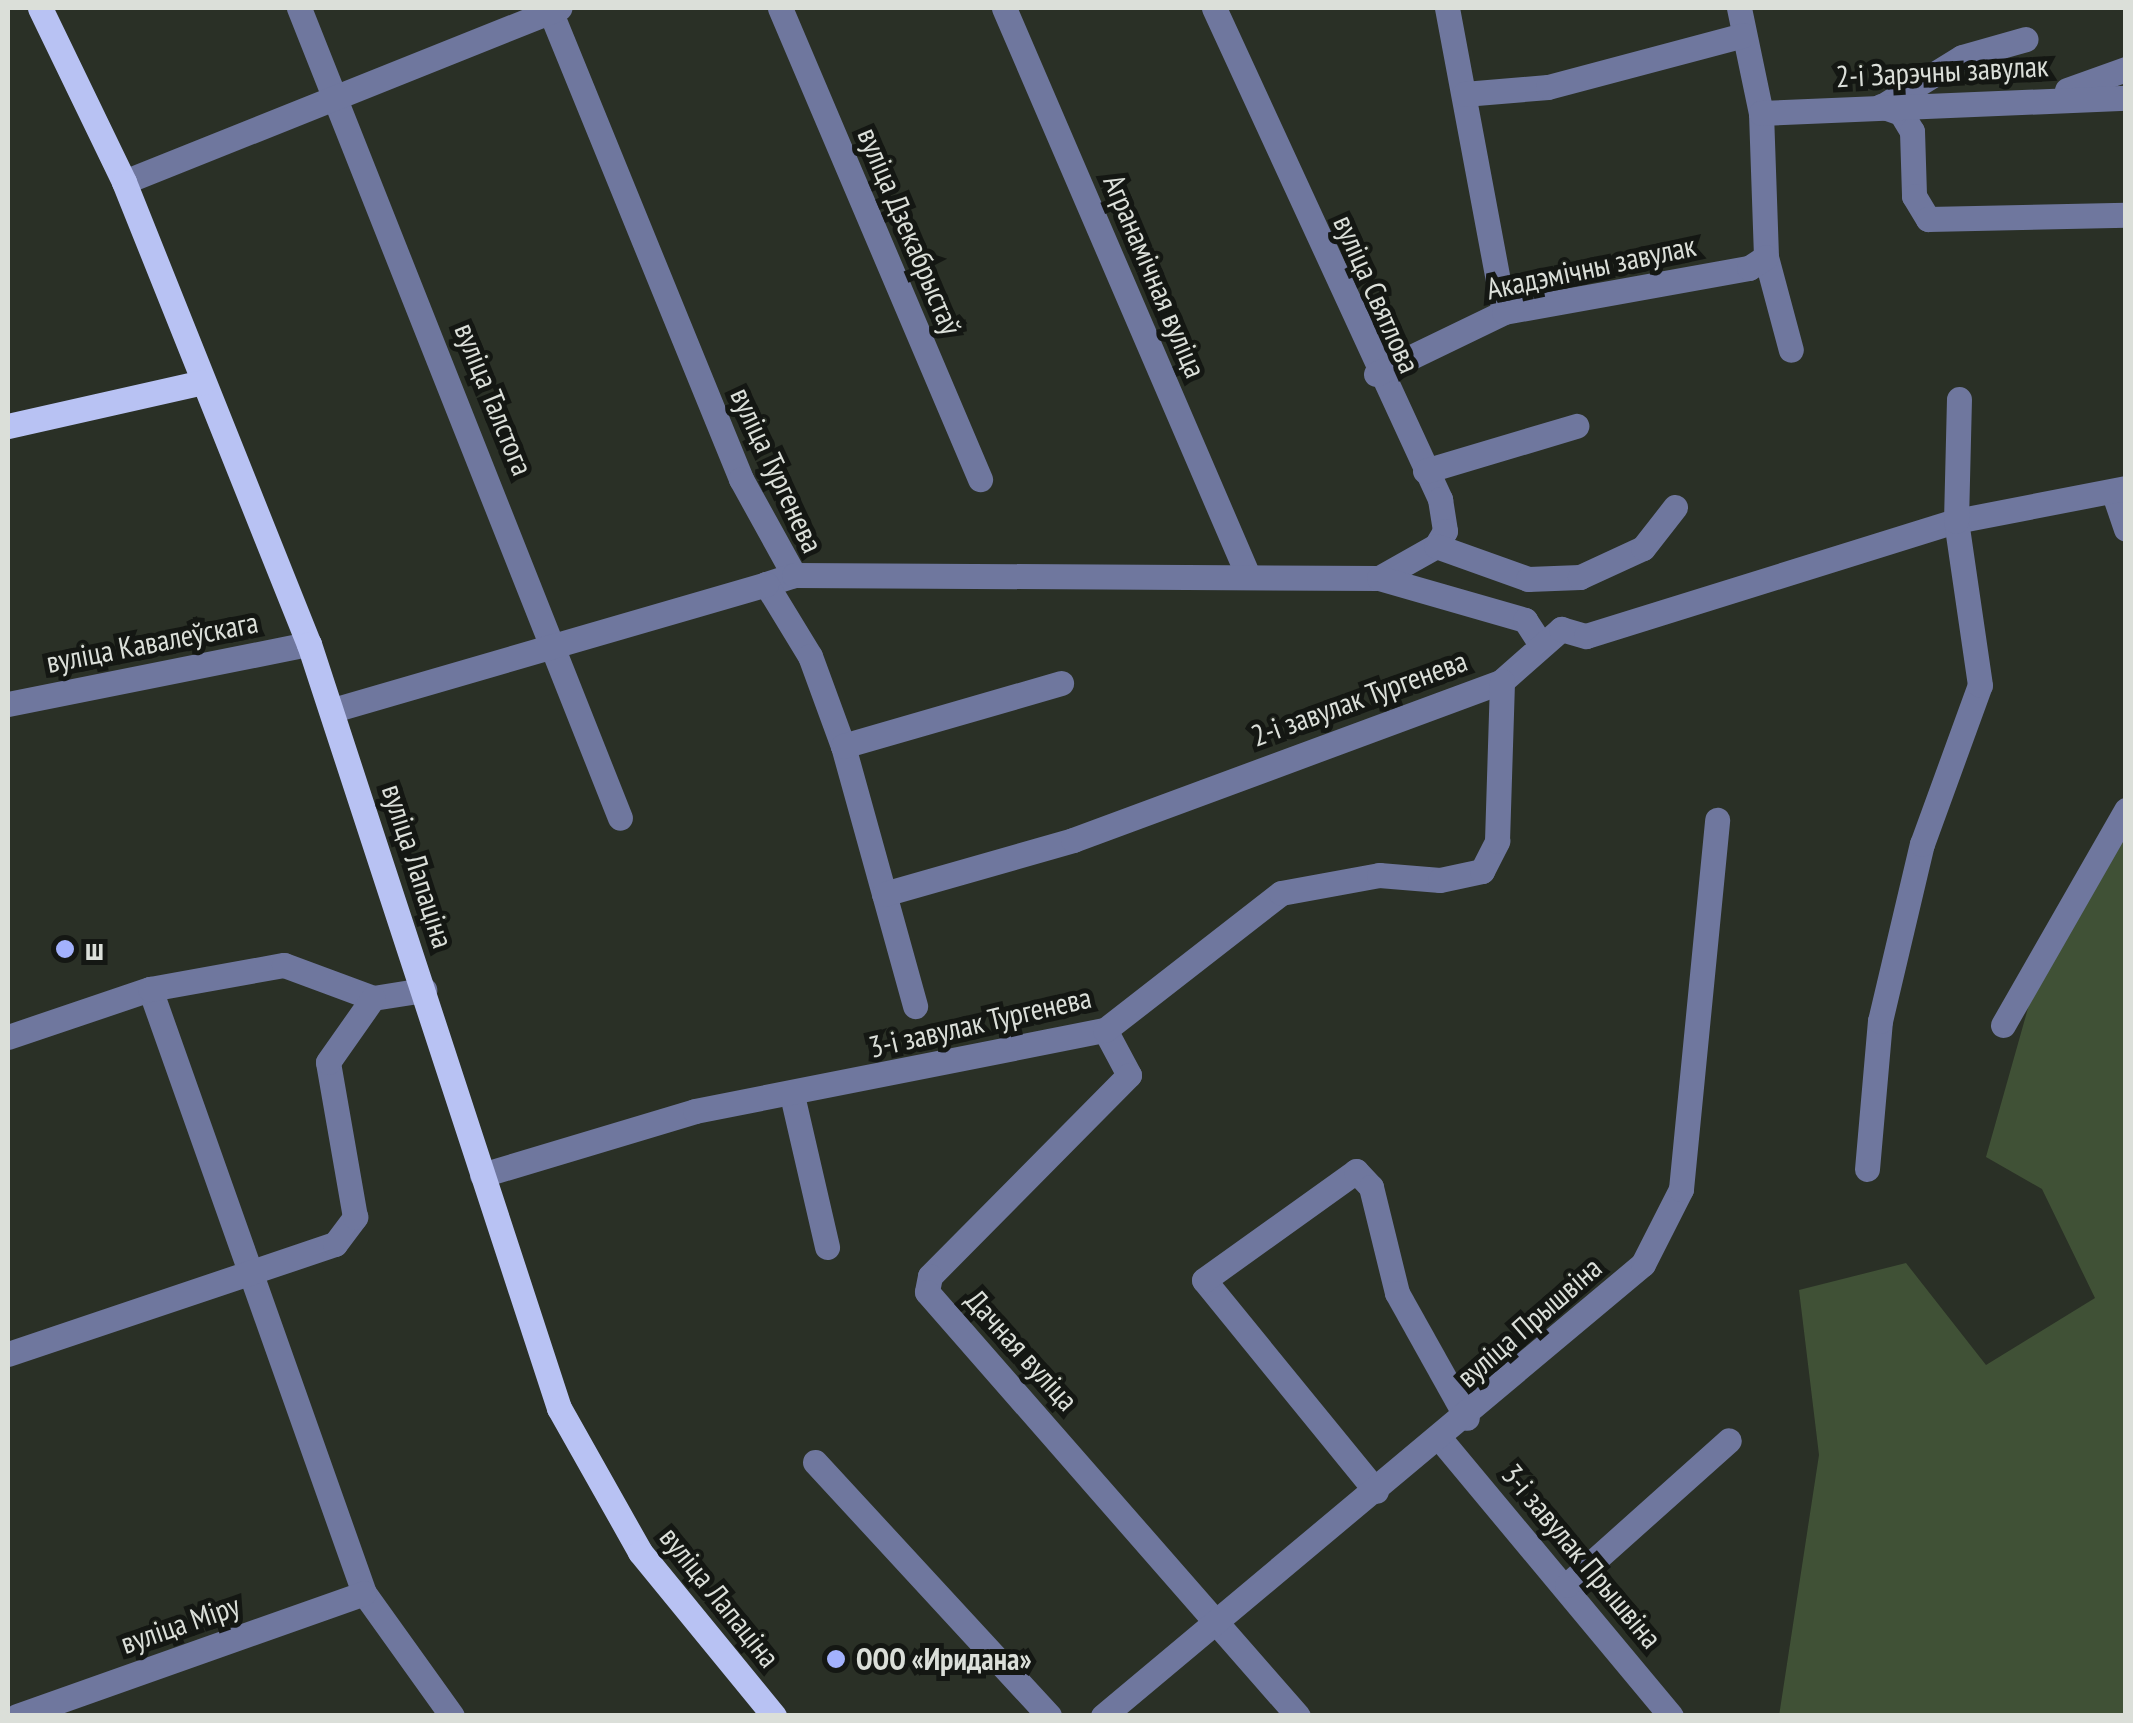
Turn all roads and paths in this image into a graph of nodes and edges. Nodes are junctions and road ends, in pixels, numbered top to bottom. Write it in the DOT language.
graph roads {
  1 [pos="40,8"];
  2 [pos="299,8"];
  3 [pos="780,8"];
  4 [pos="1004,8"];
  5 [pos="1214,8"];
  6 [pos="1447,8"];
  7 [pos="1738,8"];
  8 [pos="553,9"];
  9 [pos="1743,35"];
  10 [pos="2026,40"];
  11 [pos="2126,69"];
  12 [pos="1464,94"];
  13 [pos="2048,96"];
  14 [pos="339,98"];
  15 [pos="2126,98"];
  16 [pos="1881,106"];
  17 [pos="1762,113"];
  18 [pos="124,182"];
  19 [pos="2126,215"];
  20 [pos="1766,256"];
  21 [pos="1504,312"];
  22 [pos="1792,350"];
  23 [pos="1376,374"];
  24 [pos="203,382"];
  25 [pos="1959,399"];
  26 [pos="8,426"];
  27 [pos="1576,426"];
  28 [pos="1425,471"];
  29 [pos="980,479"];
  30 [pos="2119,490"];
  31 [pos="1675,507"];
  32 [pos="1956,522"];
  33 [pos="2126,529"];
  34 [pos="1436,546"];
  35 [pos="1246,571"];
  36 [pos="794,575"];
  37 [pos="1379,578"];
  38 [pos="766,584"];
  39 [pos="1538,640"];
  40 [pos="309,644"];
  41 [pos="560,650"];
  42 [pos="1502,681"];
  43 [pos="1061,683"];
  44 [pos="8,704"];
  45 [pos="332,710"];
  46 [pos="843,746"];
  47 [pos="2126,810"];
  48 [pos="620,818"];
  49 [pos="1718,820"];
  50 [pos="884,894"];
  51 [pos="150,989"];
  52 [pos="424,990"];
  53 [pos="374,998"];
  54 [pos="916,1006"];
  55 [pos="2003,1024"];
  56 [pos="1105,1030"];
  57 [pos="8,1037"];
  58 [pos="792,1095"];
  59 [pos="1867,1169"];
  60 [pos="482,1175"];
  61 [pos="827,1246"];
  62 [pos="246,1276"];
  63 [pos="8,1354"];
  64 [pos="1468,1418"];
  65 [pos="1441,1440"];
  66 [pos="1729,1440"];
  67 [pos="815,1462"];
  68 [pos="1376,1491"];
  69 [pos="1567,1585"];
  70 [pos="364,1593"];
  71 [pos="1220,1621"];
  72 [pos="1108,1714"];
  73 [pos="17,1716"];
  74 [pos="452,1716"];
  75 [pos="774,1716"];
  76 [pos="1050,1716"];
  77 [pos="1298,1716"];
  78 [pos="1671,1716"];
  1 -- 18 [label="main road, вуліца Лапаціна"];
  2 -- 14 [label="street, вуліца Талстога"];
  3 -- 29 [label="street, вуліца Дзекабрыстаў"];
  4 -- 35 [label="street, Агранамічная вуліца"];
  5 -- 23 [label="street, вуліца Святлова"];
  6 -- 12 [label="street"];
  7 -- 9 [label="street"];
  8 -- 14 [label="street"];
  8 -- 36 [label="street, вуліца Тургенева"];
  9 -- 12 [label="street"];
  9 -- 17 [label="street"];
  10 -- 16 [label="street"];
  11 -- 13 [label="street"];
  12 -- 21 [label="street"];
  13 -- 15 [label="street, 2-і Зарэчны завулак"];
  13 -- 16 [label="street, 2-і Зарэчны завулак"];
  14 -- 18 [label="street"];
  14 -- 41 [label="street, вуліца Талстога"];
  16 -- 17 [label="street, 2-і Зарэчны завулак"];
  16 -- 19 [label="street"];
  17 -- 20 [label="street"];
  18 -- 24 [label="main road, вуліца Лапаціна"];
  20 -- 21 [label="street, Акадэмічны завулак"];
  20 -- 22 [label="street"];
  21 -- 23 [label="street, Акадэмічны завулак"];
  23 -- 28 [label="street, вуліца Святлова"];
  24 -- 26 [label="main road"];
  24 -- 40 [label="main road, вуліца Лапаціна"];
  25 -- 32 [label="street"];
  27 -- 28 [label="street"];
  28 -- 34 [label="street, вуліца Святлова"];
  30 -- 32 [label="street"];
  30 -- 33 [label="street"];
  31 -- 34 [label="street"];
  32 -- 39 [label="street"];
  32 -- 59 [label="street"];
  34 -- 37 [label="street"];
  35 -- 36 [label="street"];
  35 -- 37 [label="street"];
  36 -- 38 [label="street, вуліца Тургенева"];
  37 -- 39 [label="street"];
  38 -- 41 [label="street"];
  38 -- 46 [label="street, вуліца Тургенева"];
  39 -- 42 [label="street, 2-і завулак Тургенева"];
  40 -- 44 [label="street, вуліца Кавалеўскага"];
  40 -- 45 [label="main road, вуліца Лапаціна"];
  41 -- 45 [label="street"];
  41 -- 48 [label="street, вуліца Талстога"];
  42 -- 50 [label="street, 2-і завулак Тургенева"];
  42 -- 56 [label="street, 3-і завулак Тургенева"];
  43 -- 46 [label="street"];
  45 -- 52 [label="main road, вуліца Лапаціна"];
  46 -- 50 [label="street, вуліца Тургенева"];
  47 -- 55 [label="street"];
  49 -- 64 [label="street, вуліца Прышвіна"];
  50 -- 54 [label="street, вуліца Тургенева"];
  51 -- 53 [label="street"];
  51 -- 57 [label="street"];
  51 -- 62 [label="street"];
  52 -- 53 [label="street"];
  52 -- 60 [label="main road, вуліца Лапаціна"];
  53 -- 62 [label="street"];
  56 -- 58 [label="street, 3-і завулак Тургенева"];
  56 -- 71 [label="street, Дачная вуліца"];
  58 -- 60 [label="street, 3-і завулак Тургенева"];
  58 -- 61 [label="street"];
  60 -- 75 [label="main road, вуліца Лапаціна"];
  62 -- 63 [label="street"];
  62 -- 70 [label="street"];
  64 -- 65 [label="street, вуліца Прышвіна"];
  64 -- 68 [label="street"];
  65 -- 68 [label="street, вуліца Прышвіна"];
  65 -- 69 [label="street, 3-і завулак Прышвіна"];
  66 -- 69 [label="street"];
  67 -- 76 [label="street"];
  68 -- 71 [label="street, вуліца Прышвіна"];
  69 -- 78 [label="street, 3-і завулак Прышвіна"];
  70 -- 73 [label="street, вуліца Міру"];
  70 -- 74 [label="street"];
  71 -- 72 [label="street, вуліца Прышвіна"];
  71 -- 77 [label="street, Дачная вуліца"];
}
